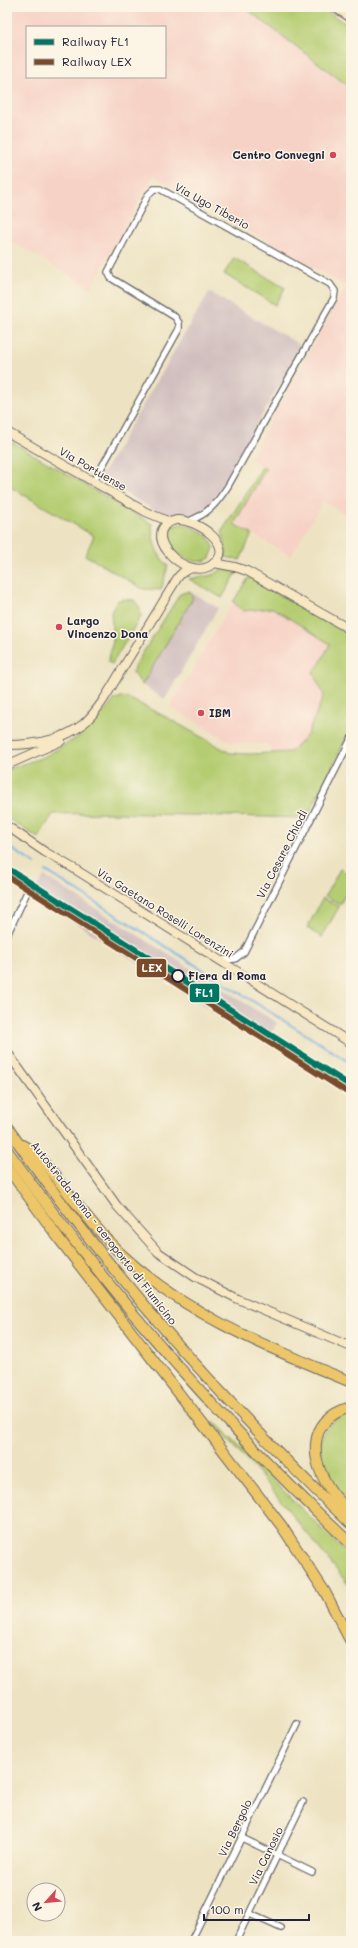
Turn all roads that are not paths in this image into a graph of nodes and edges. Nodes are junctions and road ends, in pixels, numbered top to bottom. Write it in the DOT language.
graph roads {
  1 [pos="334,7"];
  2 [pos="351,18"];
  3 [pos="7,432"];
  4 [pos="94,481"];
  5 [pos="189,521"];
  6 [pos="170,522"];
  7 [pos="214,563"];
  8 [pos="192,568"];
  9 [pos="351,630"];
  10 [pos="83,724"];
  11 [pos="351,739"];
  12 [pos="7,745"];
  13 [pos="7,765"];
  14 [pos="7,826"];
  15 [pos="28,890"];
  16 [pos="7,934"];
  17 [pos="218,960"];
  18 [pos="351,1043"];
  19 [pos="7,1052"];
  20 [pos="7,1127"];
  21 [pos="19,1144"];
  22 [pos="7,1150"];
  23 [pos="7,1167"];
  24 [pos="351,1347"];
  25 [pos="351,1382"];
  26 [pos="351,1407"];
  27 [pos="351,1512"];
  28 [pos="351,1524"];
  29 [pos="351,1544"];
  30 [pos="351,1642"];
  31 [pos="297,1724"];
  32 [pos="304,1802"];
  33 [pos="242,1838"];
  34 [pos="278,1855"];
  35 [pos="312,1872"];
  36 [pos="250,1914"];
  37 [pos="281,1928"];
  38 [pos="191,1941"];
  39 [pos="236,1941"];
  1 -- 2 [label="street"];
  3 -- 4 [label="street, Via Portuense"];
  4 -- 5 [label="street, Via Ugo Tiberio"];
  4 -- 6 [label="street, Via Portuense"];
  5 -- 6 [label="street"];
  5 -- 7 [label="street"];
  6 -- 8 [label="street"];
  7 -- 8 [label="street"];
  7 -- 9 [label="street"];
  8 -- 10 [label="street"];
  10 -- 12 [label="street"];
  10 -- 13 [label="street"];
  11 -- 17 [label="street, Via Cesare Chiodi"];
  14 -- 17 [label="street, Via Gaetano Roselli Lorenzini"];
  15 -- 16 [label="street"];
  17 -- 18 [label="street, Via Gaetano Roselli Lorenzini"];
  19 -- 24 [label="street"];
  20 -- 21 [label="highway, Autostrada Roma - aeroporto di Fiumicino"];
  21 -- 25 [label="highway"];
  21 -- 28 [label="highway, Autostrada Roma - aeroporto di Fiumicino"];
  22 -- 29 [label="highway"];
  23 -- 30 [label="highway"];
  26 -- 27 [label="highway"];
  31 -- 33 [label="street, Via Bergolo"];
  32 -- 34 [label="street, Via Canosio"];
  33 -- 34 [label="street"];
  33 -- 38 [label="street, Via Bergolo"];
  34 -- 35 [label="street"];
  34 -- 36 [label="street, Via Canosio"];
  36 -- 37 [label="street"];
  36 -- 39 [label="street, Via Canosio"];
}
